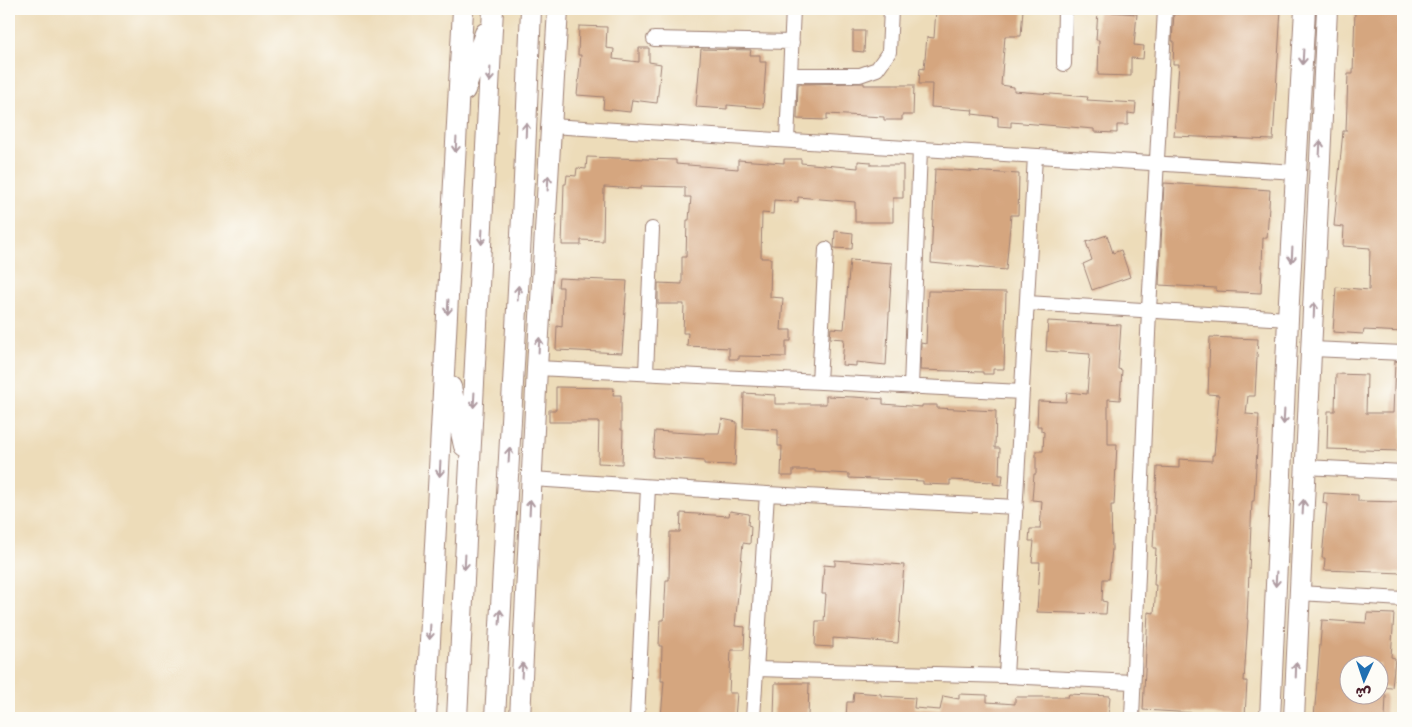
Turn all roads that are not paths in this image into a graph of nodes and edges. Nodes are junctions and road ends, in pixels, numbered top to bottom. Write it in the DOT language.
graph roads {
  1 [pos="463,9"];
  2 [pos="530,9"];
  3 [pos="558,9"];
  4 [pos="793,9"];
  5 [pos="891,9"];
  6 [pos="1065,9"];
  7 [pos="1165,9"];
  8 [pos="1305,9"];
  9 [pos="1327,9"];
  10 [pos="493,10"];
  11 [pos="654,39"];
  12 [pos="792,42"];
  13 [pos="1064,64"];
  14 [pos="790,75"];
  15 [pos="458,112"];
  16 [pos="551,126"];
  17 [pos="787,140"];
  18 [pos="920,149"];
  19 [pos="1035,156"];
  20 [pos="1158,162"];
  21 [pos="1296,172"];
  22 [pos="524,179"];
  23 [pos="652,229"];
  24 [pos="826,249"];
  25 [pos="544,260"];
  26 [pos="1315,287"];
  27 [pos="1027,302"];
  28 [pos="1148,310"];
  29 [pos="1288,319"];
  30 [pos="1312,349"];
  31 [pos="1403,354"];
  32 [pos="446,363"];
  33 [pos="537,368"];
  34 [pos="646,373"];
  35 [pos="819,382"];
  36 [pos="911,387"];
  37 [pos="1022,392"];
  38 [pos="1305,467"];
  39 [pos="470,471"];
  40 [pos="1403,472"];
  41 [pos="532,479"];
  42 [pos="648,487"];
  43 [pos="767,494"];
  44 [pos="1016,506"];
  45 [pos="1299,593"];
  46 [pos="1403,600"];
  47 [pos="756,669"];
  48 [pos="459,674"];
  49 [pos="1006,676"];
  50 [pos="1133,682"];
  51 [pos="426,718"];
  52 [pos="444,718"];
  53 [pos="457,718"];
  54 [pos="495,718"];
  55 [pos="520,718"];
  56 [pos="637,718"];
  57 [pos="753,718"];
  58 [pos="1132,718"];
  59 [pos="1270,718"];
  60 [pos="1294,718"];
  1 -- 15 [label="street"];
  22 -- 2 [label="street, one-way"];
  3 -- 16 [label="street"];
  4 -- 12 [label="street"];
  5 -- 14 [label="street"];
  6 -- 13 [label="street"];
  7 -- 20 [label="street"];
  8 -- 21 [label="street, one-way"];
  26 -- 9 [label="street, one-way"];
  10 -- 15 [label="street"];
  10 -- 39 [label="street, one-way"];
  11 -- 12 [label="street"];
  12 -- 14 [label="street"];
  14 -- 17 [label="street"];
  15 -- 32 [label="street, one-way"];
  16 -- 17 [label="street"];
  25 -- 16 [label="street, one-way"];
  17 -- 18 [label="street"];
  18 -- 19 [label="street"];
  18 -- 36 [label="street"];
  19 -- 20 [label="street"];
  19 -- 27 [label="street"];
  20 -- 21 [label="street"];
  20 -- 28 [label="street"];
  21 -- 26 [label="street"];
  21 -- 29 [label="street, one-way"];
  22 -- 25 [label="street"];
  54 -- 22 [label="street, one-way"];
  23 -- 34 [label="street"];
  24 -- 35 [label="street"];
  33 -- 25 [label="street, one-way"];
  30 -- 26 [label="street, one-way"];
  27 -- 28 [label="street"];
  27 -- 37 [label="street"];
  28 -- 29 [label="street"];
  28 -- 50 [label="street"];
  29 -- 38 [label="street"];
  29 -- 59 [label="street, one-way"];
  30 -- 31 [label="street"];
  30 -- 38 [label="street"];
  32 -- 39 [label="street"];
  32 -- 51 [label="street, one-way"];
  33 -- 34 [label="street"];
  33 -- 41 [label="street"];
  34 -- 35 [label="street"];
  35 -- 36 [label="street"];
  36 -- 37 [label="street"];
  37 -- 44 [label="street"];
  38 -- 40 [label="street"];
  45 -- 38 [label="street, one-way"];
  39 -- 48 [label="street, one-way"];
  41 -- 42 [label="street"];
  55 -- 41 [label="street, one-way"];
  42 -- 43 [label="street"];
  42 -- 56 [label="street"];
  43 -- 44 [label="street"];
  43 -- 47 [label="street"];
  44 -- 49 [label="street"];
  45 -- 46 [label="street"];
  60 -- 45 [label="street, one-way"];
  47 -- 49 [label="street"];
  47 -- 57 [label="street"];
  48 -- 52 [label="street"];
  48 -- 53 [label="street"];
  49 -- 50 [label="street"];
  50 -- 58 [label="street"];
}
